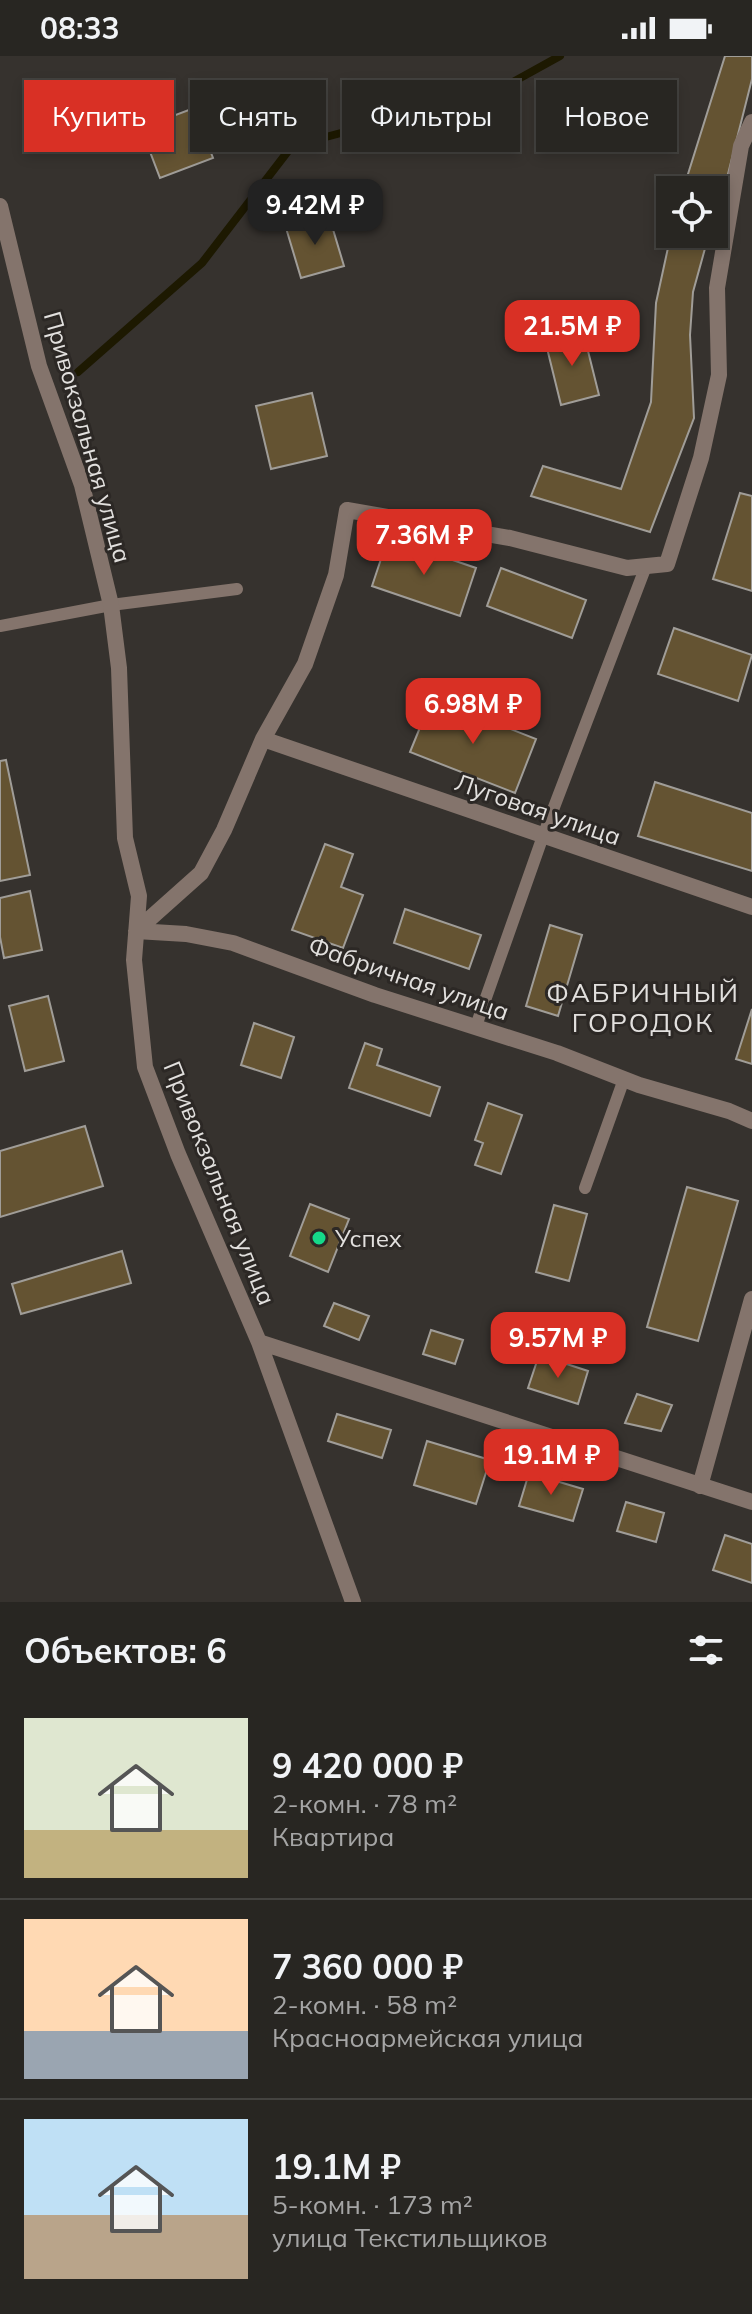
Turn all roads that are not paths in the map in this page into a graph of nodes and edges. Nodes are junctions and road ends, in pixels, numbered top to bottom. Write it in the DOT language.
graph roads {
  1 [pos="752,122"];
  2 [pos="0,206"];
  3 [pos="646,566"];
  4 [pos="237,589"];
  5 [pos="111,605"];
  6 [pos="0,626"];
  7 [pos="263,739"];
  8 [pos="543,836"];
  9 [pos="752,907"];
  10 [pos="136,931"];
  11 [pos="476,1026"];
  12 [pos="624,1079"];
  13 [pos="752,1121"];
  14 [pos="585,1188"];
  15 [pos="752,1299"];
  16 [pos="259,1342"];
  17 [pos="700,1486"];
  18 [pos="752,1502"];
  19 [pos="353,1602"];
  1 -- 3 [label="street"];
  2 -- 5 [label="street, Привокзальная улица"];
  3 -- 7 [label="street"];
  3 -- 8 [label="lane"];
  4 -- 5 [label="lane"];
  5 -- 6 [label="lane"];
  5 -- 10 [label="street, Привокзальная улица"];
  7 -- 8 [label="street, Луговая улица"];
  7 -- 10 [label="street"];
  8 -- 9 [label="street, Луговая улица"];
  8 -- 11 [label="lane"];
  10 -- 11 [label="street, Фабричная улица"];
  10 -- 16 [label="street, Привокзальная улица"];
  11 -- 12 [label="street, Фабричная улица"];
  12 -- 13 [label="street, Фабричная улица"];
  12 -- 14 [label="lane"];
  15 -- 17 [label="street"];
  16 -- 17 [label="street"];
  16 -- 19 [label="street, Привокзальная улица"];
  17 -- 18 [label="street"];
}
